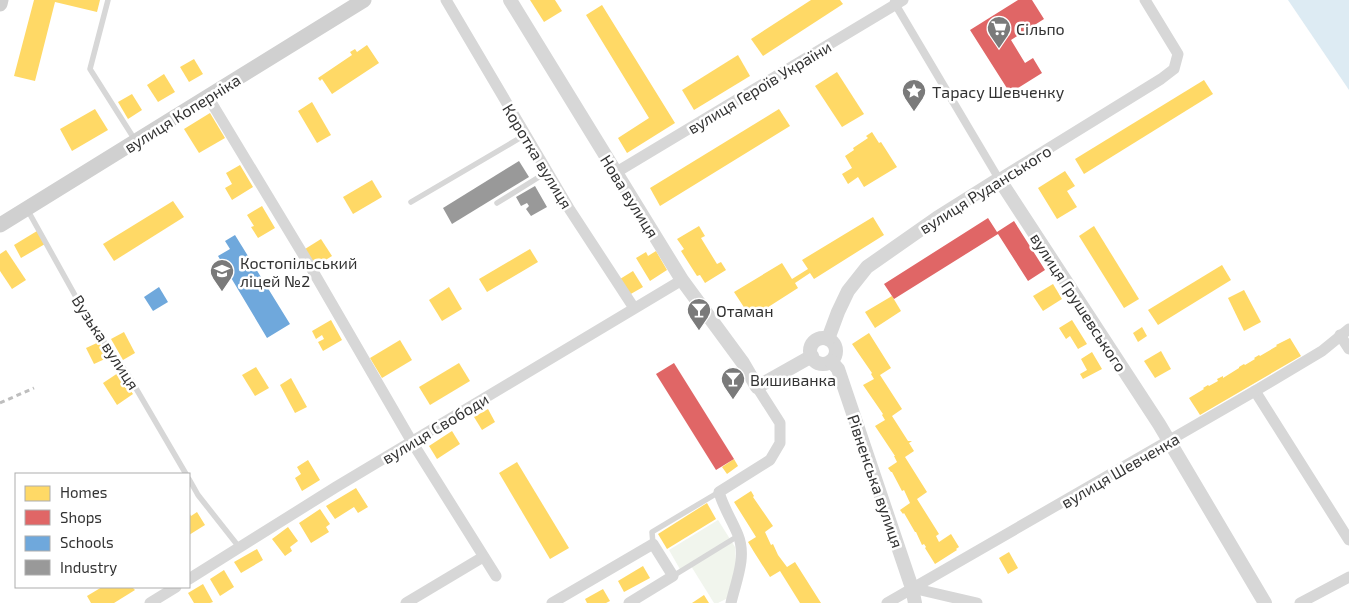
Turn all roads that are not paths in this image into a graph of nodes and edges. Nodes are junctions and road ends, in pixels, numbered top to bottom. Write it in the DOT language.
graph roads {
  1 [pos="1,0"];
  2 [pos="108,0"];
  3 [pos="364,0"];
  4 [pos="446,0"];
  5 [pos="510,0"];
  6 [pos="1145,0"];
  7 [pos="898,2"];
  8 [pos="0,4"];
  9 [pos="208,97"];
  10 [pos="525,135"];
  11 [pos="136,142"];
  12 [pos="547,172"];
  13 [pos="615,174"];
  14 [pos="999,179"];
  15 [pos="411,202"];
  16 [pos="497,203"];
  17 [pos="27,209"];
  18 [pos="0,225"];
  19 [pos="682,280"];
  20 [pos="634,308"];
  21 [pos="1345,332"];
  22 [pos="828,339"];
  23 [pos="1349,349"];
  24 [pos="812,356"];
  25 [pos="831,361"];
  26 [pos="757,387"];
  27 [pos="1255,391"];
  28 [pos="412,442"];
  29 [pos="1170,442"];
  30 [pos="185,473"];
  31 [pos="190,481"];
  32 [pos="720,492"];
  33 [pos="738,536"];
  34 [pos="1349,540"];
  35 [pos="653,544"];
  36 [pos="239,547"];
  37 [pos="483,557"];
  38 [pos="496,576"];
  39 [pos="673,576"];
  40 [pos="190,577"];
  41 [pos="1349,577"];
  42 [pos="174,588"];
  43 [pos="912,588"];
  44 [pos="150,603"];
  45 [pos="406,603"];
  46 [pos="552,603"];
  47 [pos="629,603"];
  48 [pos="731,603"];
  49 [pos="887,603"];
  50 [pos="915,603"];
  51 [pos="977,603"];
  52 [pos="1265,603"];
  53 [pos="1300,603"];
  1 -- 8 [label="main road"];
  2 -- 11 [label="lane"];
  3 -- 9 [label="main road, вулиця Коперніка"];
  4 -- 10 [label="street, Коротка вулиця"];
  5 -- 13 [label="street, Нова вулиця"];
  6 -- 14 [label="street, вулиця Руданського"];
  7 -- 13 [label="street, вулиця Героїв України"];
  7 -- 14 [label="street, вулиця Грушевського"];
  9 -- 11 [label="main road, вулиця Коперніка"];
  9 -- 28 [label="street"];
  10 -- 12 [label="street, Коротка вулиця"];
  10 -- 15 [label="lane"];
  11 -- 17 [label="main road, вулиця Коперніка"];
  12 -- 16 [label="lane"];
  12 -- 20 [label="street, Коротка вулиця"];
  13 -- 19 [label="street, Нова вулиця"];
  14 -- 22 [label="street, вулиця Руданського"];
  14 -- 29 [label="street, вулиця Грушевського"];
  17 -- 18 [label="main road, вулиця Коперніка"];
  17 -- 30 [label="lane, Вузька вулиця"];
  19 -- 20 [label="street, вулиця Свободи"];
  19 -- 26 [label="street, Нова вулиця"];
  20 -- 28 [label="street, вулиця Свободи"];
  21 -- 23 [label="street"];
  21 -- 27 [label="street, вулиця Шевченка"];
  22 -- 24 [label="street"];
  22 -- 25 [label="street"];
  24 -- 25 [label="street"];
  24 -- 26 [label="street"];
  25 -- 43 [label="street, Рівненська вулиця"];
  26 -- 32 [label="street, Нова вулиця"];
  27 -- 29 [label="street, вулиця Шевченка"];
  27 -- 34 [label="street"];
  28 -- 36 [label="street, вулиця Свободи"];
  28 -- 37 [label="street"];
  29 -- 43 [label="street, вулиця Шевченка"];
  29 -- 52 [label="street, вулиця Грушевського"];
  31 -- 36 [label="lane"];
  32 -- 33 [label="street"];
  32 -- 35 [label="lane"];
  33 -- 39 [label="lane"];
  33 -- 48 [label="street"];
  35 -- 39 [label="street"];
  35 -- 46 [label="street"];
  36 -- 40 [label="street, вулиця Свободи"];
  37 -- 38 [label="street"];
  37 -- 45 [label="street"];
  39 -- 47 [label="street"];
  41 -- 53 [label="street"];
  42 -- 44 [label="street"];
  43 -- 49 [label="street, вулиця Шевченка"];
  43 -- 50 [label="street, Рівненська вулиця"];
  43 -- 51 [label="street"];
}
